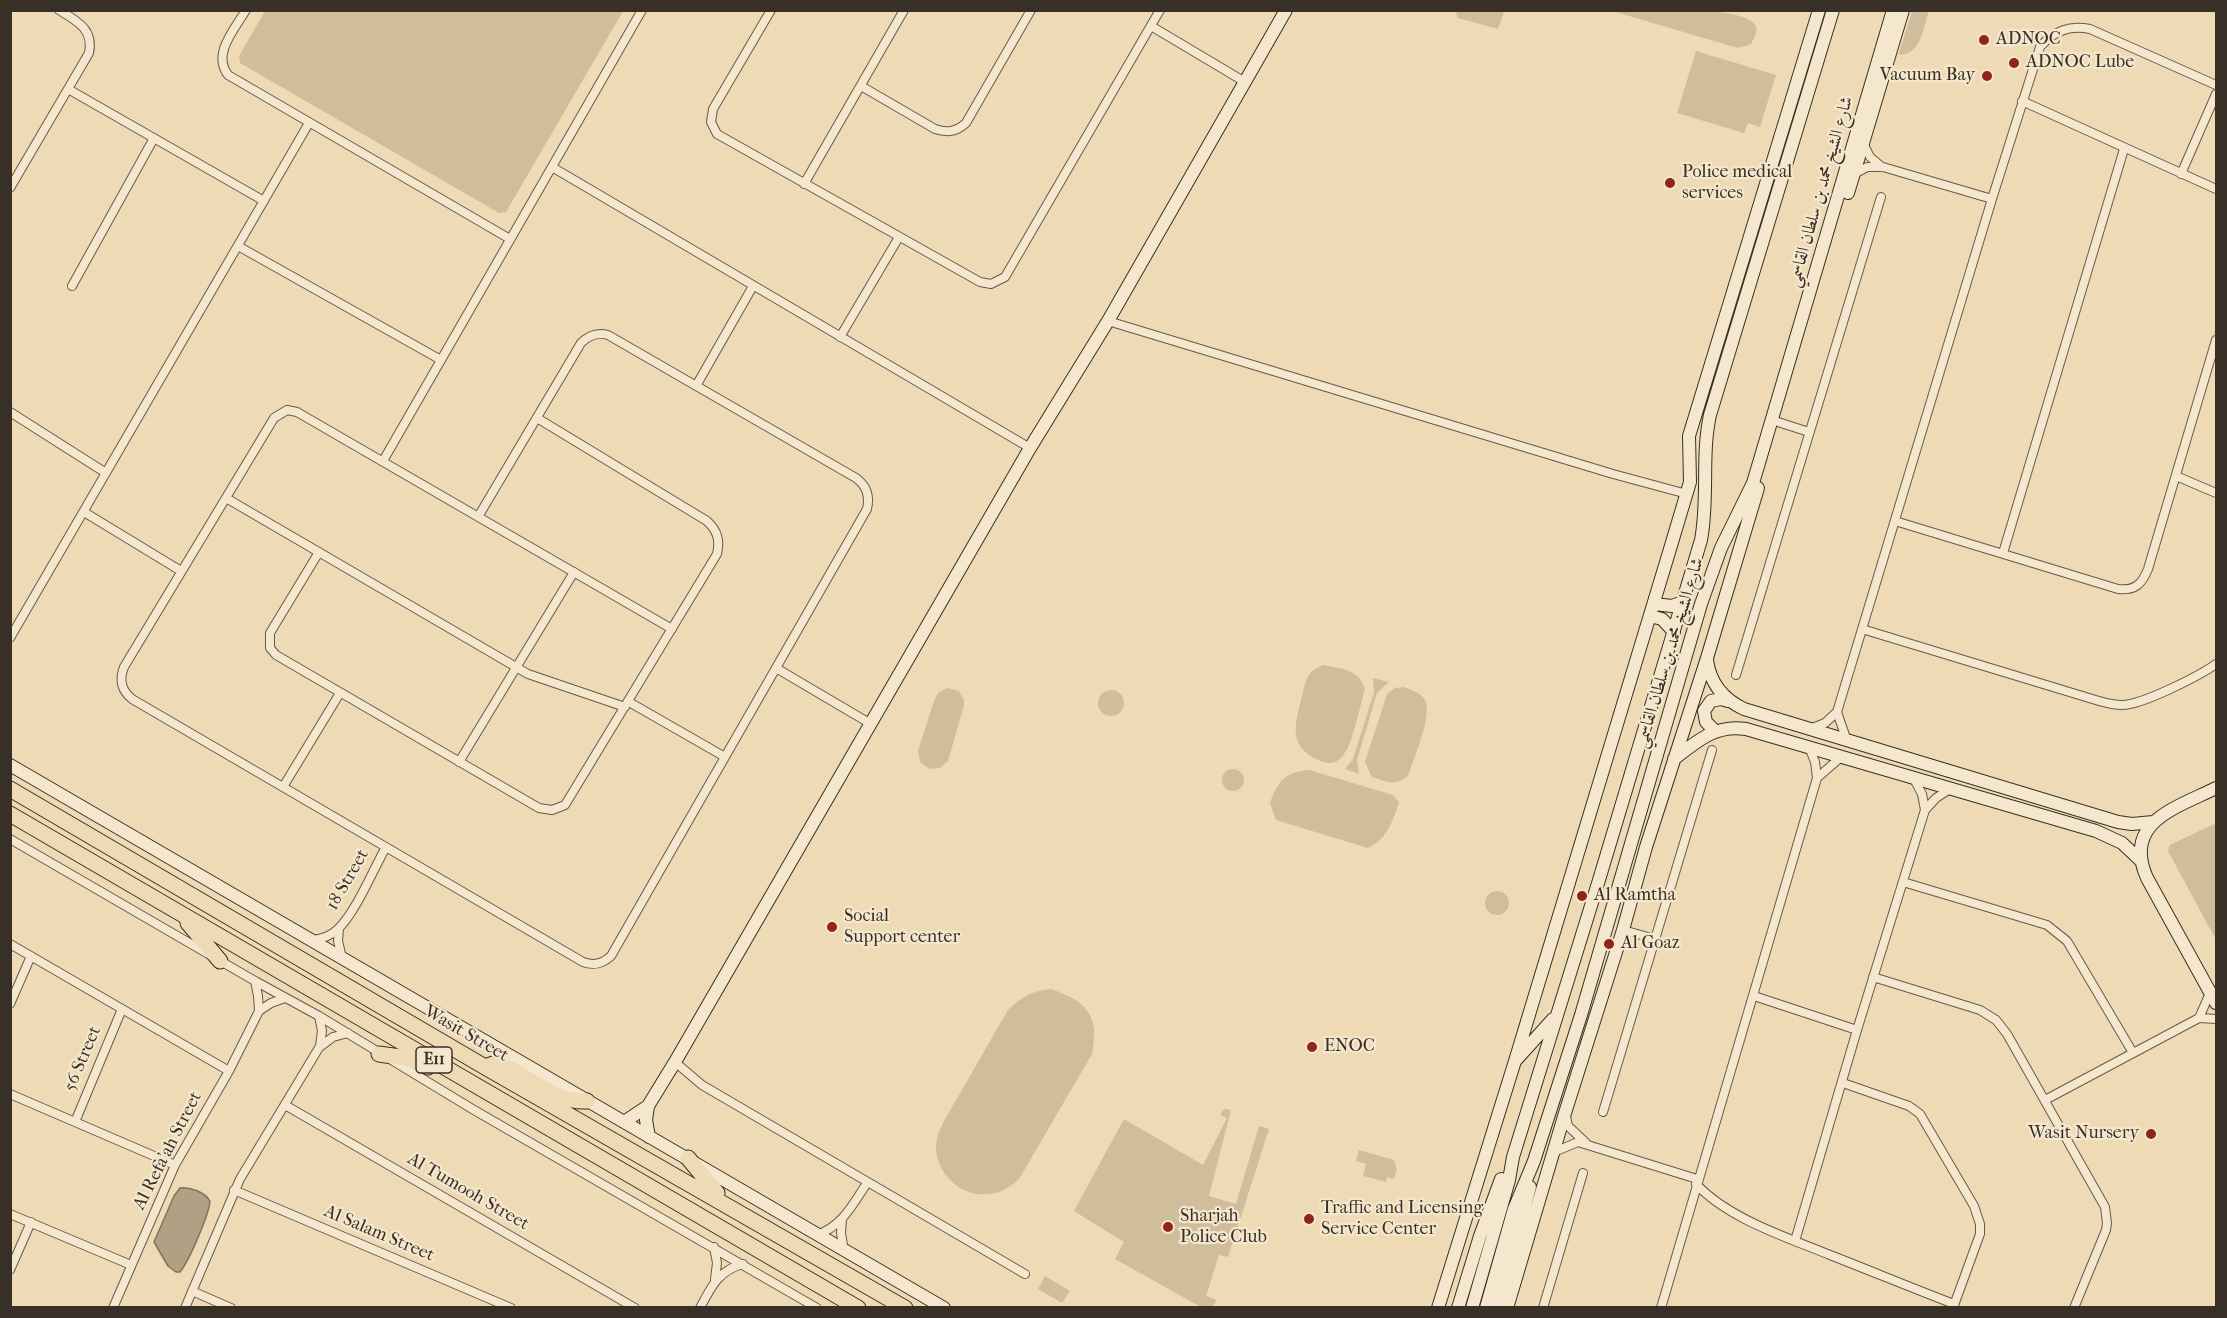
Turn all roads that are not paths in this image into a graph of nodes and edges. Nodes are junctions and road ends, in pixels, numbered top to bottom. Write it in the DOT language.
graph roads {
  1 [pos="59,10"];
  2 [pos="246,10"];
  3 [pos="642,10"];
  4 [pos="771,10"];
  5 [pos="904,10"];
  6 [pos="1031,10"];
  7 [pos="1160,10"];
  8 [pos="1286,10"];
  9 [pos="1819,10"];
  10 [pos="1833,10"];
  11 [pos="1893,10"];
  12 [pos="1903,10"];
  13 [pos="1151,26"];
  14 [pos="1245,82"];
  15 [pos="2217,85"];
  16 [pos="861,86"];
  17 [pos="68,89"];
  18 [pos="2217,94"];
  19 [pos="2022,101"];
  20 [pos="309,123"];
  21 [pos="154,138"];
  22 [pos="1863,143"];
  23 [pos="2124,149"];
  24 [pos="552,167"];
  25 [pos="1883,167"];
  26 [pos="1853,174"];
  27 [pos="2181,174"];
  28 [pos="804,184"];
  29 [pos="10,188"];
  30 [pos="2217,189"];
  31 [pos="1881,197"];
  32 [pos="1992,199"];
  33 [pos="264,201"];
  34 [pos="899,237"];
  35 [pos="510,239"];
  36 [pos="1829,241"];
  37 [pos="238,246"];
  38 [pos="72,286"];
  39 [pos="753,286"];
  40 [pos="1108,321"];
  41 [pos="840,337"];
  42 [pos="2217,340"];
  43 [pos="441,360"];
  44 [pos="696,386"];
  45 [pos="10,412"];
  46 [pos="537,418"];
  47 [pos="1778,422"];
  48 [pos="1809,432"];
  49 [pos="1030,448"];
  50 [pos="383,461"];
  51 [pos="106,473"];
  52 [pos="2176,476"];
  53 [pos="2217,493"];
  54 [pos="1687,494"];
  55 [pos="225,498"];
  56 [pos="84,512"];
  57 [pos="478,517"];
  58 [pos="1895,521"];
  59 [pos="319,552"];
  60 [pos="2002,553"];
  61 [pos="181,571"];
  62 [pos="574,572"];
  63 [pos="1683,602"];
  64 [pos="1652,610"];
  65 [pos="672,629"];
  66 [pos="1862,629"];
  67 [pos="1674,632"];
  68 [pos="10,638"];
  69 [pos="1707,657"];
  70 [pos="2217,664"];
  71 [pos="516,667"];
  72 [pos="776,668"];
  73 [pos="1736,675"];
  74 [pos="340,693"];
  75 [pos="1728,701"];
  76 [pos="627,705"];
  77 [pos="1837,712"];
  78 [pos="871,724"];
  79 [pos="1809,729"];
  80 [pos="1715,731"];
  81 [pos="1847,741"];
  82 [pos="1809,747"];
  83 [pos="1712,750"];
  84 [pos="725,757"];
  85 [pos="1841,757"];
  86 [pos="1674,760"];
  87 [pos="459,762"];
  88 [pos="10,765"];
  89 [pos="1817,778"];
  90 [pos="10,779"];
  91 [pos="1914,779"];
  92 [pos="284,787"];
  93 [pos="2217,788"];
  94 [pos="10,789"];
  95 [pos="1950,789"];
  96 [pos="1925,810"];
  97 [pos="10,814"];
  98 [pos="2103,817"];
  99 [pos="64,820"];
  100 [pos="2153,822"];
  101 [pos="2096,831"];
  102 [pos="10,839"];
  103 [pos="386,847"];
  104 [pos="1646,848"];
  105 [pos="2140,860"];
  106 [pos="1903,882"];
  107 [pos="1619,889"];
  108 [pos="176,911"];
  109 [pos="339,929"];
  110 [pos="1623,930"];
  111 [pos="1655,939"];
  112 [pos="312,940"];
  113 [pos="10,944"];
  114 [pos="31,957"];
  115 [pos="342,958"];
  116 [pos="220,961"];
  117 [pos="1873,977"];
  118 [pos="255,981"];
  119 [pos="1754,996"];
  120 [pos="285,998"];
  121 [pos="2213,998"];
  122 [pos="10,1004"];
  123 [pos="1560,1007"];
  124 [pos="122,1009"];
  125 [pos="259,1011"];
  126 [pos="319,1016"];
  127 [pos="2199,1018"];
  128 [pos="2217,1019"];
  129 [pos="1857,1030"];
  130 [pos="348,1033"];
  131 [pos="320,1046"];
  132 [pos="2133,1053"];
  133 [pos="380,1054"];
  134 [pos="1515,1061"];
  135 [pos="675,1062"];
  136 [pos="485,1067"];
  137 [pos="229,1071"];
  138 [pos="1843,1083"];
  139 [pos="482,1088"];
  140 [pos="10,1094"];
  141 [pos="2045,1100"];
  142 [pos="587,1101"];
  143 [pos="285,1105"];
  144 [pos="648,1106"];
  145 [pos="1565,1113"];
  146 [pos="1603,1113"];
  147 [pos="75,1122"];
  148 [pos="624,1122"];
  149 [pos="650,1137"];
  150 [pos="1586,1143"];
  151 [pos="1554,1152"];
  152 [pos="1513,1157"];
  153 [pos="687,1158"];
  154 [pos="1534,1161"];
  155 [pos="175,1165"];
  156 [pos="1583,1173"];
  157 [pos="1697,1182"];
  158 [pos="867,1183"];
  159 [pos="234,1190"];
  160 [pos="727,1205"];
  161 [pos="10,1214"];
  162 [pos="842,1220"];
  163 [pos="31,1222"];
  164 [pos="816,1235"];
  165 [pos="1796,1241"];
  166 [pos="714,1247"];
  167 [pos="844,1251"];
  168 [pos="743,1264"];
  169 [pos="131,1265"];
  170 [pos="10,1270"];
  171 [pos="1025,1274"];
  172 [pos="715,1279"];
  173 [pos="192,1291"];
  174 [pos="1953,1306"];
  175 [pos="113,1308"];
  176 [pos="185,1308"];
  177 [pos="231,1308"];
  178 [pos="511,1308"];
  179 [pos="635,1308"];
  180 [pos="700,1308"];
  181 [pos="817,1308"];
  182 [pos="858,1308"];
  183 [pos="905,1308"];
  184 [pos="944,1308"];
  185 [pos="1438,1308"];
  186 [pos="1458,1308"];
  187 [pos="1472,1308"];
  188 [pos="1486,1308"];
  189 [pos="1497,1308"];
  190 [pos="1507,1308"];
  191 [pos="1543,1308"];
  192 [pos="1661,1308"];
  193 [pos="2074,1308"];
  1 -- 17 [label="street"];
  2 -- 20 [label="street"];
  3 -- 24 [label="street"];
  4 -- 28 [label="street"];
  5 -- 16 [label="street"];
  6 -- 16 [label="street"];
  7 -- 13 [label="street"];
  8 -- 14 [label="street"];
  9 -- 54 [label="street"];
  10 -- 63 [label="street, شارع الشيخ محمد بن سلطان القاسمي"];
  11 -- 36 [label="street, شارع الشيخ محمد بن سلطان القاسمي"];
  12 -- 22 [label="street"];
  13 -- 14 [label="street"];
  13 -- 34 [label="street"];
  14 -- 40 [label="street"];
  15 -- 19 [label="street"];
  16 -- 28 [label="street"];
  17 -- 21 [label="street"];
  17 -- 29 [label="street"];
  18 -- 27 [label="street"];
  19 -- 23 [label="street"];
  19 -- 32 [label="street"];
  20 -- 33 [label="street"];
  20 -- 35 [label="street"];
  21 -- 33 [label="street"];
  21 -- 38 [label="street"];
  22 -- 25 [label="street"];
  22 -- 26 [label="street"];
  23 -- 27 [label="street"];
  23 -- 60 [label="street"];
  24 -- 35 [label="street"];
  24 -- 39 [label="street"];
  25 -- 26 [label="street"];
  25 -- 32 [label="street"];
  26 -- 36 [label="street"];
  27 -- 30 [label="street"];
  28 -- 34 [label="street"];
  31 -- 48 [label="street"];
  32 -- 58 [label="street"];
  33 -- 37 [label="street"];
  34 -- 41 [label="street"];
  35 -- 43 [label="street"];
  36 -- 47 [label="street"];
  36 -- 107 [label="street, شارع الشيخ محمد بن سلطان القاسمي"];
  37 -- 43 [label="street"];
  37 -- 51 [label="street"];
  39 -- 41 [label="street"];
  39 -- 44 [label="street"];
  40 -- 49 [label="street"];
  40 -- 54 [label="street"];
  41 -- 49 [label="street"];
  42 -- 52 [label="street"];
  43 -- 50 [label="street"];
  44 -- 46 [label="street"];
  44 -- 72 [label="street"];
  45 -- 51 [label="street"];
  46 -- 57 [label="street"];
  46 -- 65 [label="street"];
  47 -- 48 [label="street"];
  47 -- 69 [label="street"];
  48 -- 73 [label="street"];
  49 -- 78 [label="street"];
  50 -- 55 [label="street"];
  50 -- 57 [label="street"];
  51 -- 56 [label="street"];
  52 -- 53 [label="street"];
  52 -- 60 [label="street"];
  54 -- 64 [label="street"];
  55 -- 59 [label="street"];
  55 -- 61 [label="street"];
  56 -- 61 [label="street"];
  56 -- 68 [label="street"];
  57 -- 62 [label="street"];
  58 -- 60 [label="street"];
  58 -- 66 [label="street"];
  59 -- 71 [label="street"];
  59 -- 74 [label="street"];
  61 -- 92 [label="street"];
  62 -- 65 [label="street"];
  62 -- 71 [label="street"];
  63 -- 64 [label="street"];
  63 -- 67 [label="street, شارع الشيخ محمد بن سلطان القاسمي"];
  64 -- 67 [label="street"];
  64 -- 134 [label="street"];
  65 -- 76 [label="street"];
  66 -- 70 [label="street"];
  66 -- 77 [label="street"];
  67 -- 123 [label="street, شارع الشيخ محمد بن سلطان القاسمي"];
  69 -- 75 [label="street"];
  69 -- 86 [label="street"];
  71 -- 76 [label="street"];
  71 -- 87 [label="street"];
  72 -- 78 [label="street"];
  72 -- 84 [label="street"];
  74 -- 87 [label="street"];
  74 -- 92 [label="street"];
  75 -- 79 [label="street"];
  75 -- 80 [label="street"];
  76 -- 84 [label="street"];
  76 -- 87 [label="street"];
  77 -- 79 [label="street"];
  77 -- 81 [label="street"];
  78 -- 135 [label="street"];
  79 -- 81 [label="street"];
  80 -- 82 [label="street"];
  80 -- 86 [label="street"];
  81 -- 98 [label="street"];
  82 -- 85 [label="street"];
  82 -- 89 [label="street"];
  83 -- 111 [label="street"];
  84 -- 103 [label="street"];
  85 -- 89 [label="street"];
  85 -- 91 [label="street"];
  86 -- 104 [label="street"];
  88 -- 112 [label="street"];
  89 -- 119 [label="street"];
  90 -- 99 [label="highway"];
  91 -- 95 [label="street"];
  91 -- 96 [label="street"];
  92 -- 103 [label="street"];
  93 -- 100 [label="street"];
  94 -- 99 [label="highway, Wasit Street / E11"];
  95 -- 96 [label="street"];
  95 -- 101 [label="street"];
  96 -- 106 [label="street"];
  97 -- 108 [label="highway, E11"];
  98 -- 100 [label="street"];
  98 -- 101 [label="street"];
  99 -- 136 [label="highway, Wasit Street / E11"];
  100 -- 105 [label="street"];
  101 -- 105 [label="street"];
  102 -- 116 [label="street"];
  103 -- 109 [label="street, 18 Street"];
  104 -- 107 [label="street"];
  104 -- 110 [label="street"];
  105 -- 121 [label="street"];
  106 -- 117 [label="street"];
  106 -- 132 [label="street"];
  107 -- 154 [label="street, شارع الشيخ محمد بن سلطان القاسمي"];
  108 -- 116 [label="highway"];
  108 -- 139 [label="highway, E11"];
  109 -- 112 [label="street, 18 Street"];
  109 -- 115 [label="street, 18 Street"];
  110 -- 111 [label="street"];
  110 -- 145 [label="street"];
  111 -- 146 [label="street"];
  112 -- 115 [label="street"];
  113 -- 114 [label="street"];
  114 -- 122 [label="street"];
  114 -- 124 [label="street"];
  115 -- 142 [label="street"];
  116 -- 118 [label="street"];
  117 -- 129 [label="street"];
  117 -- 141 [label="street"];
  118 -- 120 [label="street"];
  118 -- 125 [label="street"];
  119 -- 129 [label="street"];
  119 -- 157 [label="street"];
  120 -- 125 [label="street"];
  120 -- 126 [label="street"];
  121 -- 127 [label="street"];
  123 -- 134 [label="street"];
  123 -- 152 [label="street, شارع الشيخ محمد بن سلطان القاسمي"];
  124 -- 137 [label="street"];
  124 -- 147 [label="street, 56 Street"];
  125 -- 137 [label="street, Al Refa'ah Street"];
  126 -- 130 [label="street"];
  126 -- 131 [label="street"];
  127 -- 128 [label="street"];
  127 -- 132 [label="street"];
  129 -- 138 [label="street"];
  130 -- 131 [label="street"];
  130 -- 133 [label="street"];
  131 -- 143 [label="street"];
  132 -- 141 [label="street"];
  133 -- 139 [label="highway"];
  133 -- 166 [label="street"];
  134 -- 185 [label="street"];
  135 -- 144 [label="street"];
  135 -- 158 [label="street"];
  136 -- 142 [label="highway"];
  136 -- 160 [label="highway, Wasit Street / E11"];
  137 -- 155 [label="street, Al Refa'ah Street"];
  138 -- 165 [label="street"];
  138 -- 174 [label="street"];
  139 -- 182 [label="highway, E11"];
  140 -- 147 [label="street"];
  141 -- 193 [label="street"];
  142 -- 148 [label="street"];
  143 -- 159 [label="street"];
  143 -- 179 [label="street, Al Tumooh Street"];
  144 -- 148 [label="street"];
  144 -- 149 [label="street"];
  145 -- 150 [label="street"];
  145 -- 151 [label="street"];
  147 -- 155 [label="street"];
  148 -- 149 [label="street"];
  149 -- 153 [label="street"];
  150 -- 151 [label="street"];
  150 -- 157 [label="street"];
  151 -- 190 [label="street"];
  152 -- 186 [label="street"];
  152 -- 187 [label="street, شارع الشيخ محمد بن سلطان القاسمي"];
  153 -- 160 [label="highway"];
  153 -- 164 [label="street"];
  154 -- 188 [label="street, شارع الشيخ محمد بن سلطان القاسمي"];
  154 -- 189 [label="street"];
  155 -- 169 [label="street, Al Refa'ah Street"];
  156 -- 191 [label="street"];
  157 -- 165 [label="street"];
  157 -- 192 [label="street"];
  158 -- 162 [label="street"];
  158 -- 171 [label="street"];
  159 -- 173 [label="street"];
  159 -- 178 [label="street, Al Salam Street"];
  160 -- 183 [label="highway, Wasit Street / E11"];
  161 -- 163 [label="street"];
  162 -- 164 [label="street"];
  162 -- 167 [label="street"];
  163 -- 169 [label="street"];
  163 -- 170 [label="street"];
  164 -- 167 [label="street"];
  165 -- 174 [label="street"];
  166 -- 168 [label="street"];
  166 -- 172 [label="street"];
  167 -- 184 [label="street"];
  168 -- 172 [label="street"];
  168 -- 181 [label="street"];
  169 -- 175 [label="street, Al Refa'ah Street"];
  172 -- 180 [label="street"];
  173 -- 176 [label="street"];
  173 -- 177 [label="street"];
}
